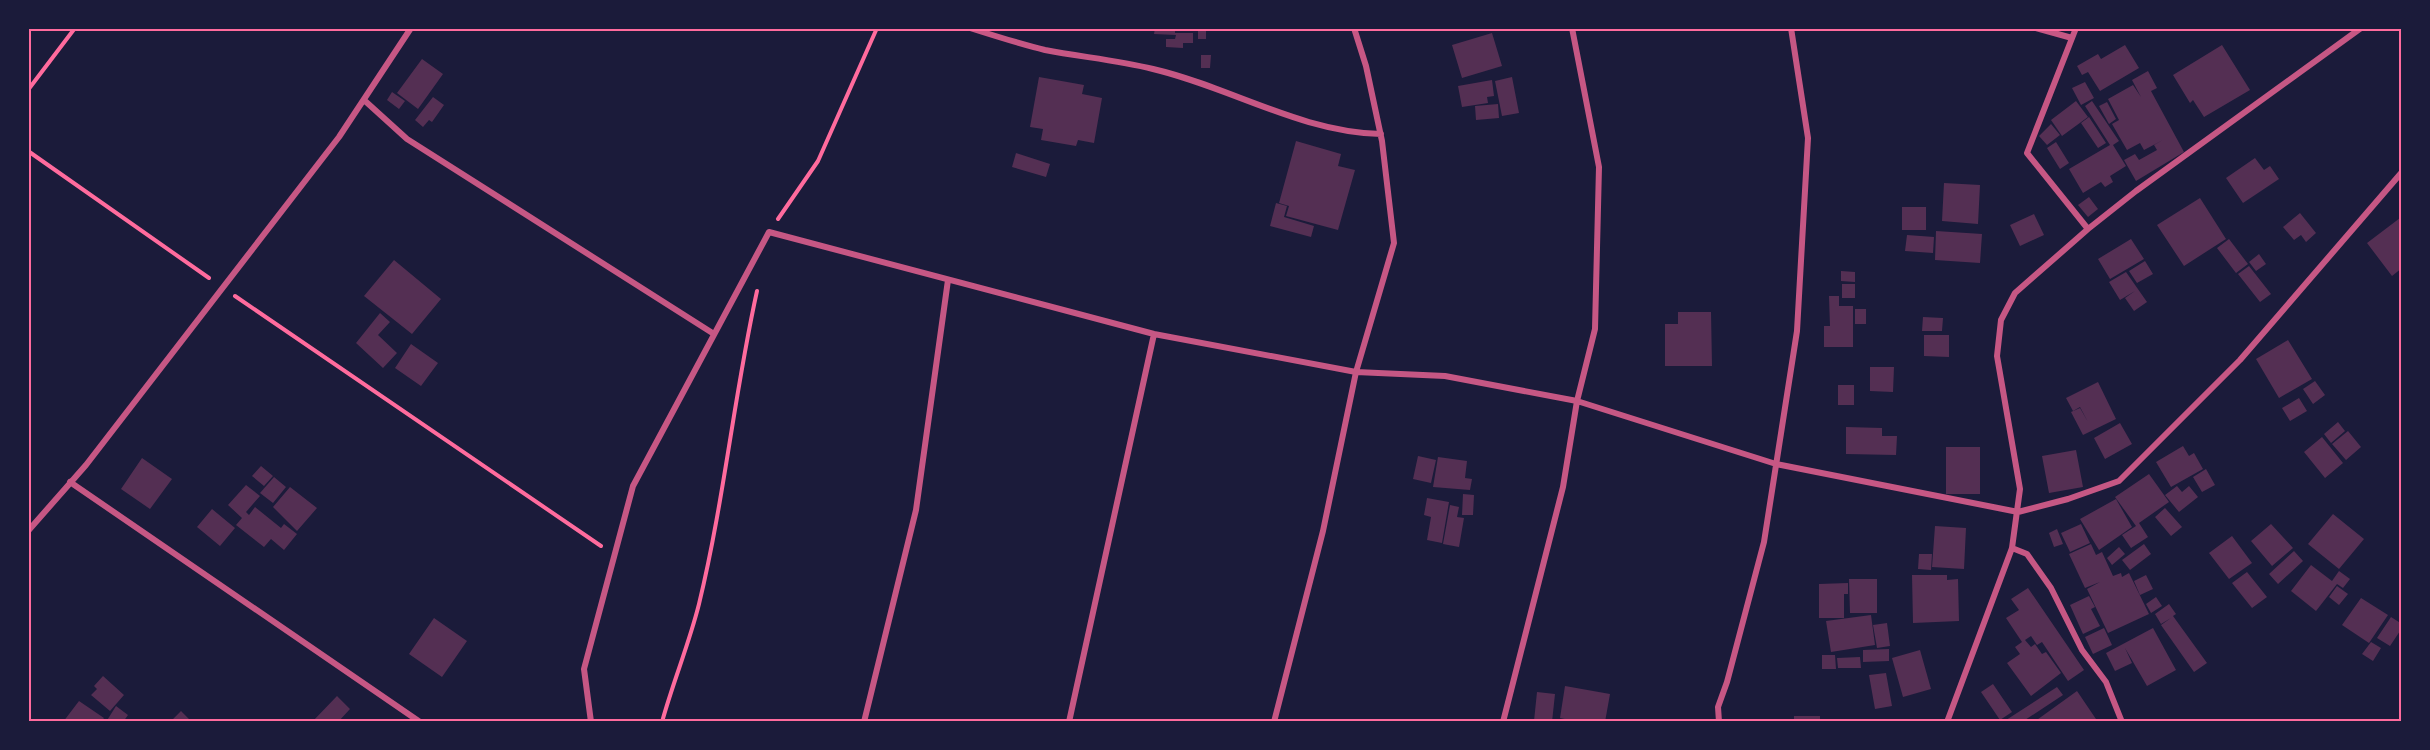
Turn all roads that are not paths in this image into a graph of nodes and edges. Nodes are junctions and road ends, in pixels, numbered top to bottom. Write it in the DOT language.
graph roads {
  1 [pos="411,28"];
  2 [pos="970,28"];
  3 [pos="1354,28"];
  4 [pos="1572,28"];
  5 [pos="1791,28"];
  6 [pos="2036,28"];
  7 [pos="2076,28"];
  8 [pos="2361,28"];
  9 [pos="2072,38"];
  10 [pos="364,100"];
  11 [pos="1380,134"];
  12 [pos="2402,172"];
  13 [pos="2088,229"];
  14 [pos="948,280"];
  15 [pos="714,334"];
  16 [pos="1154,334"];
  17 [pos="1356,372"];
  18 [pos="1576,401"];
  19 [pos="1776,464"];
  20 [pos="70,483"];
  21 [pos="2018,512"];
  22 [pos="28,531"];
  23 [pos="2012,548"];
  24 [pos="420,722"];
  25 [pos="591,722"];
  26 [pos="864,722"];
  27 [pos="1069,722"];
  28 [pos="1274,722"];
  29 [pos="1503,722"];
  30 [pos="1719,722"];
  31 [pos="1947,722"];
  32 [pos="2122,722"];
  1 -- 10 [label="street"];
  2 -- 11 [label="street"];
  3 -- 11 [label="street"];
  4 -- 18 [label="street"];
  5 -- 19 [label="street"];
  6 -- 9 [label="street"];
  7 -- 9 [label="street"];
  8 -- 13 [label="street"];
  9 -- 13 [label="street"];
  10 -- 15 [label="street"];
  10 -- 20 [label="street"];
  11 -- 17 [label="street"];
  12 -- 21 [label="street"];
  13 -- 21 [label="street"];
  14 -- 15 [label="street"];
  14 -- 16 [label="street"];
  14 -- 26 [label="street"];
  15 -- 25 [label="street"];
  16 -- 17 [label="street"];
  16 -- 27 [label="street"];
  17 -- 18 [label="street"];
  17 -- 28 [label="street"];
  18 -- 19 [label="street"];
  18 -- 29 [label="street"];
  19 -- 21 [label="street"];
  19 -- 30 [label="street"];
  20 -- 22 [label="street"];
  20 -- 24 [label="street"];
  21 -- 23 [label="street"];
  23 -- 31 [label="street"];
  23 -- 32 [label="street"];
}
